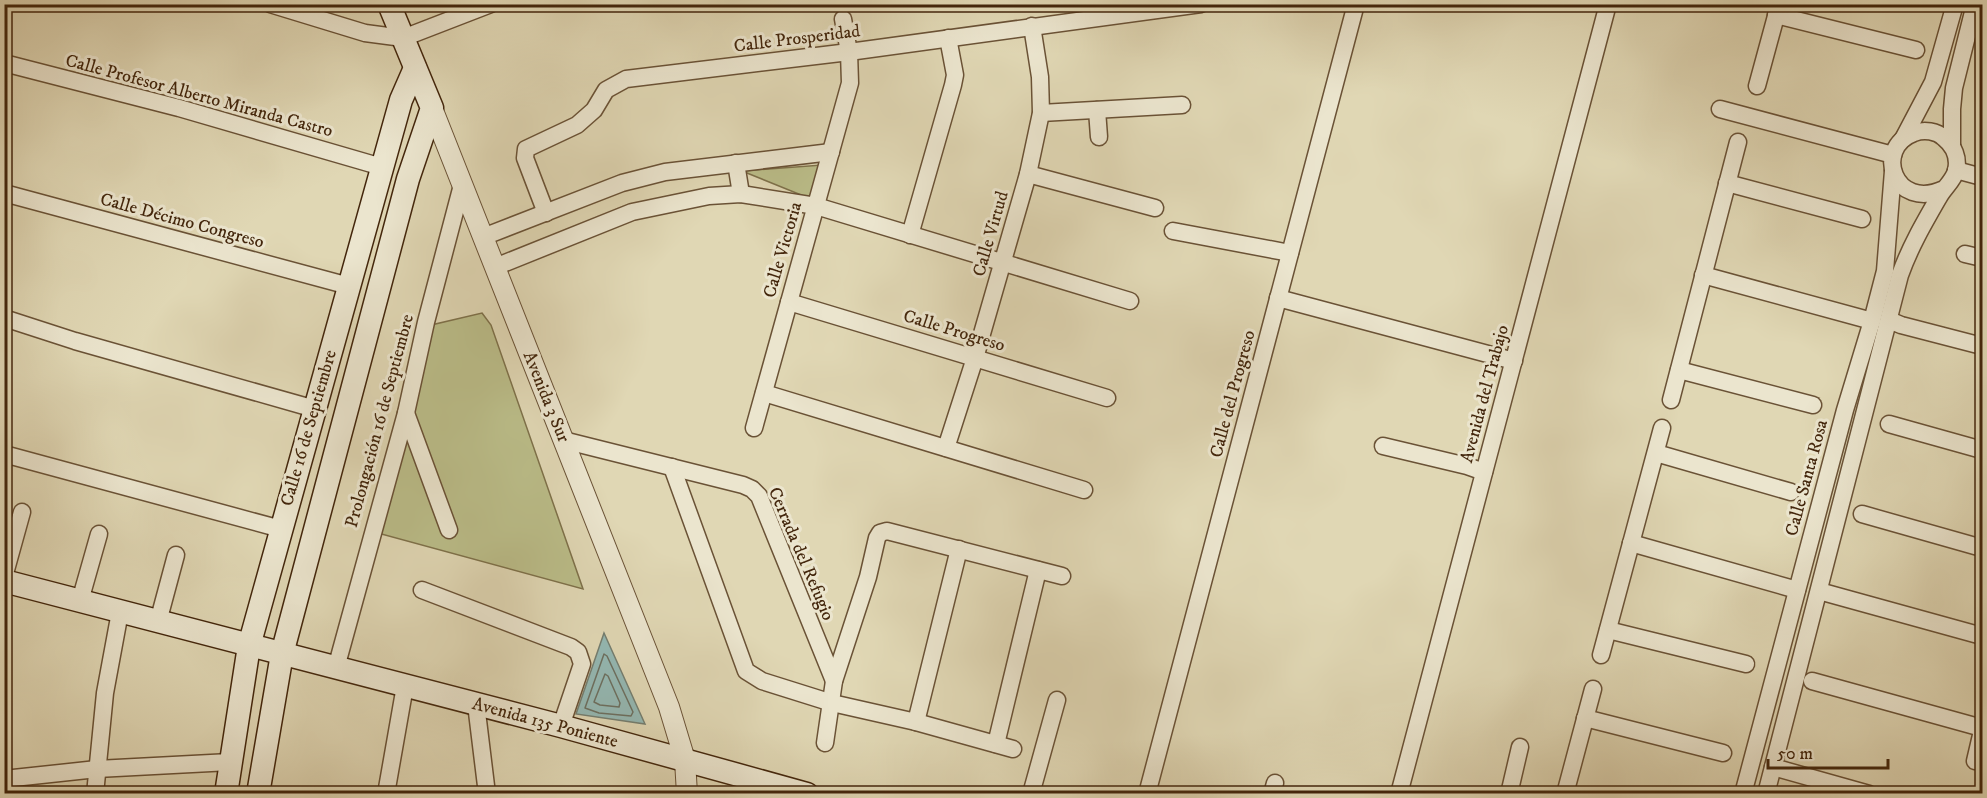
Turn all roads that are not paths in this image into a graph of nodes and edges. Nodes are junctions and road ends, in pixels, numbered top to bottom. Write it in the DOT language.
graph roads {
  1 [pos="270,4"];
  2 [pos="389,4"];
  3 [pos="491,4"];
  4 [pos="1201,4"];
  5 [pos="1356,4"];
  6 [pos="1608,4"];
  7 [pos="1955,4"];
  8 [pos="1975,4"];
  9 [pos="1778,10"];
  10 [pos="843,19"];
  11 [pos="1032,26"];
  12 [pos="403,38"];
  13 [pos="948,38"];
  14 [pos="1916,50"];
  15 [pos="849,52"];
  16 [pos="4,63"];
  17 [pos="415,68"];
  18 [pos="1757,86"];
  19 [pos="1182,105"];
  20 [pos="432,108"];
  21 [pos="1720,109"];
  22 [pos="1097,110"];
  23 [pos="1041,113"];
  24 [pos="1099,137"];
  25 [pos="1903,139"];
  26 [pos="1738,142"];
  27 [pos="1952,146"];
  28 [pos="831,152"];
  29 [pos="736,163"];
  30 [pos="1893,163"];
  31 [pos="382,167"];
  32 [pos="1956,170"];
  33 [pos="1028,174"];
  34 [pos="1983,177"];
  35 [pos="1727,183"];
  36 [pos="462,185"];
  37 [pos="1944,189"];
  38 [pos="4,193"];
  39 [pos="741,194"];
  40 [pos="816,206"];
  41 [pos="1155,208"];
  42 [pos="546,213"];
  43 [pos="1862,219"];
  44 [pos="1173,231"];
  45 [pos="910,235"];
  46 [pos="483,237"];
  47 [pos="1290,253"];
  48 [pos="1965,254"];
  49 [pos="1983,258"];
  50 [pos="1003,262"];
  51 [pos="495,267"];
  52 [pos="1703,275"];
  53 [pos="349,286"];
  54 [pos="1278,298"];
  55 [pos="1130,301"];
  56 [pos="789,302"];
  57 [pos="4,318"];
  58 [pos="1881,320"];
  59 [pos="1983,346"];
  60 [pos="975,358"];
  61 [pos="1514,361"];
  62 [pos="1679,370"];
  63 [pos="764,393"];
  64 [pos="1107,398"];
  65 [pos="1671,400"];
  66 [pos="1814,405"];
  67 [pos="315,409"];
  68 [pos="406,413"];
  69 [pos="1889,424"];
  70 [pos="754,428"];
  71 [pos="1662,428"];
  72 [pos="563,440"];
  73 [pos="1383,446"];
  74 [pos="946,448"];
  75 [pos="1983,450"];
  76 [pos="1656,453"];
  77 [pos="4,454"];
  78 [pos="672,467"];
  79 [pos="1484,472"];
  80 [pos="1084,490"];
  81 [pos="1791,492"];
  82 [pos="22,512"];
  83 [pos="1862,514"];
  84 [pos="281,528"];
  85 [pos="449,530"];
  86 [pos="99,534"];
  87 [pos="1632,543"];
  88 [pos="1809,544"];
  89 [pos="1983,548"];
  90 [pos="959,549"];
  91 [pos="1830,551"];
  92 [pos="176,555"];
  93 [pos="1038,570"];
  94 [pos="1062,576"];
  95 [pos="4,577"];
  96 [pos="4,581"];
  97 [pos="1797,590"];
  98 [pos="422,591"];
  99 [pos="1818,591"];
  100 [pos="80,601"];
  101 [pos="120,612"];
  102 [pos="158,622"];
  103 [pos="1608,630"];
  104 [pos="1983,636"];
  105 [pos="249,646"];
  106 [pos="282,654"];
  107 [pos="1601,655"];
  108 [pos="1746,664"];
  109 [pos="336,668"];
  110 [pos="834,681"];
  111 [pos="1812,681"];
  112 [pos="405,686"];
  113 [pos="1593,689"];
  114 [pos="1057,700"];
  115 [pos="832,703"];
  116 [pos="476,704"];
  117 [pos="1585,718"];
  118 [pos="916,722"];
  119 [pos="561,726"];
  120 [pos="1983,729"];
  121 [pos="825,743"];
  122 [pos="996,744"];
  123 [pos="1520,747"];
  124 [pos="1013,749"];
  125 [pos="1723,753"];
  126 [pos="685,760"];
  127 [pos="1975,761"];
  128 [pos="230,762"];
  129 [pos="1773,767"];
  130 [pos="97,769"];
  131 [pos="4,779"];
  132 [pos="94,794"];
  133 [pos="226,794"];
  134 [pos="258,794"];
  135 [pos="386,794"];
  136 [pos="487,794"];
  137 [pos="687,794"];
  138 [pos="807,794"];
  139 [pos="1031,794"];
  140 [pos="1147,794"];
  141 [pos="1399,794"];
  142 [pos="1509,794"];
  143 [pos="1565,794"];
  144 [pos="1743,794"];
  145 [pos="1766,794"];
  146 [pos="1869,794"];
  1 -- 12 [label="street"];
  2 -- 12 [label="main road, Avenida 3 Sur"];
  3 -- 12 [label="street"];
  4 -- 11 [label="street, Calle Prosperidad"];
  5 -- 47 [label="street, Calle del Progreso"];
  6 -- 61 [label="street, Avenida del Trabajo"];
  7 -- 25 [label="street"];
  8 -- 27 [label="street"];
  9 -- 14 [label="street"];
  9 -- 18 [label="street"];
  10 -- 15 [label="street"];
  11 -- 13 [label="street, Calle Prosperidad"];
  11 -- 23 [label="street, Calle Virtud"];
  12 -- 17 [label="main road, Avenida 3 Sur"];
  13 -- 15 [label="street, Calle Prosperidad"];
  13 -- 45 [label="street"];
  15 -- 28 [label="street, Calle Victoria"];
  15 -- 42 [label="street, Calle Prosperidad"];
  16 -- 31 [label="street, Calle Profesor Alberto Miranda Castro"];
  17 -- 20 [label="main road, Avenida 3 Sur"];
  17 -- 31 [label="main road, Calle 16 de Septiembre"];
  19 -- 22 [label="street"];
  20 -- 36 [label="street, Avenida 3 Sur"];
  20 -- 106 [label="main road, Calle 16 de Septiembre"];
  21 -- 30 [label="street"];
  22 -- 23 [label="street"];
  22 -- 24 [label="street"];
  23 -- 33 [label="street, Calle Virtud"];
  25 -- 27 [label="street"];
  25 -- 30 [label="street"];
  26 -- 35 [label="street"];
  27 -- 32 [label="street"];
  28 -- 29 [label="street"];
  28 -- 40 [label="street, Calle Victoria"];
  29 -- 39 [label="street"];
  29 -- 42 [label="street"];
  30 -- 37 [label="street"];
  30 -- 58 [label="street, Calle Santa Rosa"];
  31 -- 53 [label="main road, Calle 16 de Septiembre"];
  32 -- 34 [label="street"];
  32 -- 37 [label="street"];
  33 -- 41 [label="street"];
  33 -- 50 [label="street, Calle Virtud"];
  35 -- 43 [label="street"];
  35 -- 52 [label="street"];
  36 -- 46 [label="street, Avenida 3 Sur"];
  36 -- 68 [label="street, Prolongación 16 de Septiembre"];
  37 -- 58 [label="street, Calle Santa Rosa"];
  38 -- 53 [label="street, Calle Décimo Congreso"];
  39 -- 40 [label="street"];
  39 -- 51 [label="street"];
  40 -- 45 [label="street"];
  40 -- 56 [label="street, Calle Victoria"];
  42 -- 46 [label="street"];
  44 -- 47 [label="street"];
  45 -- 50 [label="street"];
  46 -- 51 [label="street, Avenida 3 Sur"];
  47 -- 54 [label="street, Calle del Progreso"];
  48 -- 49 [label="street"];
  50 -- 55 [label="street"];
  50 -- 60 [label="street, Calle Virtud"];
  51 -- 72 [label="street, Avenida 3 Sur"];
  52 -- 58 [label="street"];
  52 -- 62 [label="street"];
  53 -- 67 [label="main road, Calle 16 de Septiembre"];
  54 -- 61 [label="street"];
  54 -- 140 [label="street, Calle del Progreso"];
  56 -- 60 [label="street, Calle Progreso"];
  56 -- 63 [label="street, Calle Victoria"];
  57 -- 67 [label="street"];
  58 -- 59 [label="street"];
  58 -- 88 [label="street, Calle Santa Rosa"];
  58 -- 91 [label="street, Calle Santa Rosa"];
  60 -- 64 [label="street, Calle Progreso"];
  60 -- 74 [label="street, Calle Virtud"];
  61 -- 79 [label="street, Avenida del Trabajo"];
  62 -- 65 [label="street"];
  62 -- 66 [label="street"];
  63 -- 70 [label="street, Calle Victoria"];
  63 -- 74 [label="street"];
  67 -- 84 [label="main road, Calle 16 de Septiembre"];
  68 -- 85 [label="street"];
  68 -- 109 [label="street, Prolongación 16 de Septiembre"];
  69 -- 75 [label="street"];
  71 -- 76 [label="street"];
  72 -- 78 [label="street, Cerrada del Refugio"];
  72 -- 126 [label="street, Avenida 3 Sur"];
  73 -- 79 [label="street"];
  74 -- 80 [label="street"];
  76 -- 81 [label="street"];
  76 -- 87 [label="street"];
  77 -- 84 [label="street"];
  78 -- 110 [label="street, Cerrada del Refugio"];
  78 -- 115 [label="street"];
  79 -- 141 [label="street, Avenida del Trabajo"];
  82 -- 95 [label="street"];
  83 -- 89 [label="street"];
  84 -- 105 [label="main road, Calle 16 de Septiembre"];
  86 -- 100 [label="street"];
  87 -- 97 [label="street"];
  87 -- 103 [label="street"];
  88 -- 91 [label="street"];
  88 -- 97 [label="street, Calle Santa Rosa"];
  90 -- 93 [label="street"];
  90 -- 110 [label="street"];
  90 -- 118 [label="street"];
  91 -- 99 [label="street, Calle Santa Rosa"];
  92 -- 102 [label="street"];
  93 -- 94 [label="street"];
  93 -- 122 [label="street"];
  96 -- 100 [label="main road, Avenida 135 Poniente"];
  97 -- 144 [label="street, Calle Santa Rosa"];
  98 -- 119 [label="street"];
  99 -- 104 [label="street"];
  99 -- 129 [label="street, Calle Santa Rosa"];
  100 -- 101 [label="main road, Avenida 135 Poniente"];
  101 -- 102 [label="main road, Avenida 135 Poniente"];
  101 -- 130 [label="street"];
  102 -- 105 [label="main road, Avenida 135 Poniente"];
  103 -- 107 [label="street"];
  103 -- 108 [label="street"];
  105 -- 106 [label="main road, Avenida 135 Poniente"];
  105 -- 128 [label="main road, Calle 16 de Septiembre"];
  106 -- 109 [label="main road, Avenida 135 Poniente"];
  106 -- 134 [label="main road, Calle 16 de Septiembre"];
  109 -- 112 [label="main road, Avenida 135 Poniente"];
  110 -- 115 [label="street"];
  111 -- 120 [label="street"];
  112 -- 116 [label="main road, Avenida 135 Poniente"];
  112 -- 135 [label="street"];
  113 -- 117 [label="street"];
  114 -- 139 [label="street"];
  115 -- 118 [label="street"];
  115 -- 121 [label="street"];
  116 -- 119 [label="main road, Avenida 135 Poniente"];
  116 -- 136 [label="street"];
  117 -- 125 [label="street"];
  117 -- 143 [label="street"];
  118 -- 122 [label="street"];
  119 -- 126 [label="main road, Avenida 135 Poniente"];
  120 -- 127 [label="street"];
  122 -- 124 [label="street"];
  123 -- 142 [label="street"];
  126 -- 137 [label="street, Avenida 3 Sur"];
  126 -- 138 [label="main road, Avenida 135 Poniente"];
  128 -- 130 [label="street"];
  128 -- 133 [label="main road, Calle 16 de Septiembre"];
  129 -- 145 [label="street, Calle Santa Rosa"];
  129 -- 146 [label="street"];
  130 -- 131 [label="street"];
  130 -- 132 [label="street"];
}
